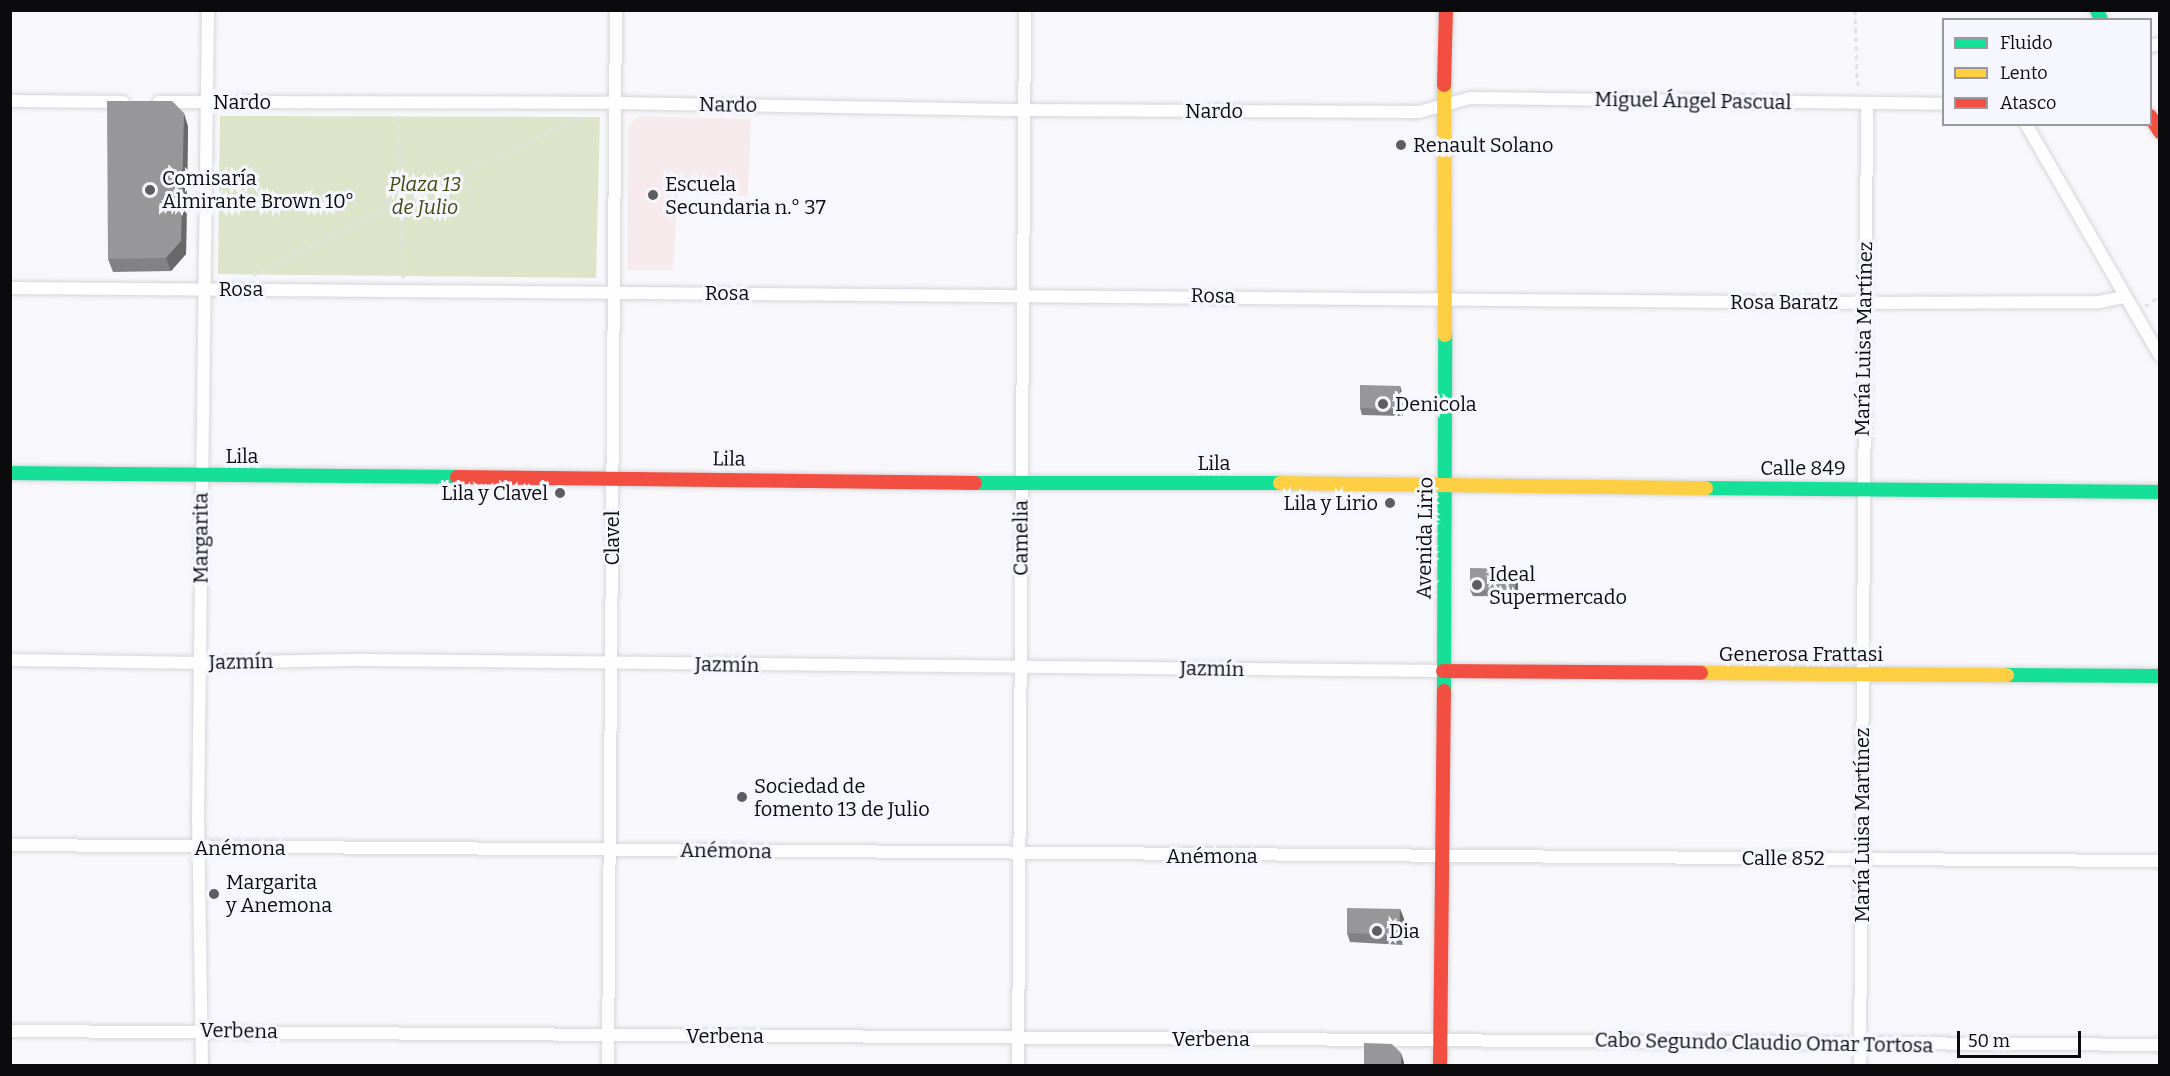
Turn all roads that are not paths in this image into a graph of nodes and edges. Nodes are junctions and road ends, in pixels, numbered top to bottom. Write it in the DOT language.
graph roads {
  1 [pos="208,10"];
  2 [pos="616,10"];
  3 [pos="1025,10"];
  4 [pos="1446,10"];
  5 [pos="10,101"];
  6 [pos="207,102"];
  7 [pos="614,103"];
  8 [pos="1942,104"];
  9 [pos="1867,105"];
  10 [pos="1444,106"];
  11 [pos="1024,110"];
  12 [pos="2152,118"];
  13 [pos="2027,126"];
  14 [pos="2160,132"];
  15 [pos="10,288"];
  16 [pos="206,289"];
  17 [pos="613,292"];
  18 [pos="1023,294"];
  19 [pos="2124,297"];
  20 [pos="1444,299"];
  21 [pos="1863,303"];
  22 [pos="2160,356"];
  23 [pos="10,473"];
  24 [pos="202,475"];
  25 [pos="612,477"];
  26 [pos="1021,483"];
  27 [pos="1446,486"];
  28 [pos="1863,488"];
  29 [pos="2160,492"];
  30 [pos="10,660"];
  31 [pos="201,663"];
  32 [pos="610,663"];
  33 [pos="1020,668"];
  34 [pos="1443,671"];
  35 [pos="1863,674"];
  36 [pos="2160,676"];
  37 [pos="10,845"];
  38 [pos="201,848"];
  39 [pos="610,850"];
  40 [pos="1020,855"];
  41 [pos="1442,857"];
  42 [pos="1862,859"];
  43 [pos="2160,861"];
  44 [pos="10,1031"];
  45 [pos="203,1031"];
  46 [pos="608,1036"];
  47 [pos="1018,1038"];
  48 [pos="1440,1040"];
  49 [pos="1861,1044"];
  50 [pos="2160,1045"];
  51 [pos="202,1065"];
  52 [pos="608,1065"];
  53 [pos="1018,1065"];
  54 [pos="1440,1065"];
  55 [pos="1860,1065"];
  1 -- 6 [label="street, Margarita"];
  2 -- 7 [label="street, Clavel"];
  3 -- 11 [label="street, Camelia"];
  4 -- 10 [label="street, Avenida Lirio"];
  5 -- 6 [label="street, Nardo"];
  6 -- 7 [label="street, Nardo"];
  6 -- 16 [label="street, Margarita"];
  7 -- 11 [label="street, Nardo"];
  7 -- 17 [label="street, Clavel"];
  8 -- 9 [label="street, Miguel Ángel Pascual"];
  9 -- 10 [label="street, Miguel Ángel Pascual"];
  9 -- 21 [label="street, María Luisa Martínez"];
  10 -- 11 [label="street, Nardo"];
  10 -- 20 [label="street, Avenida Lirio"];
  11 -- 18 [label="street, Camelia"];
  12 -- 14 [label="street"];
  13 -- 19 [label="street"];
  15 -- 16 [label="street, Rosa"];
  16 -- 17 [label="street, Rosa"];
  16 -- 24 [label="street, Margarita"];
  17 -- 18 [label="street, Rosa"];
  17 -- 25 [label="street, Clavel"];
  18 -- 20 [label="street, Rosa"];
  18 -- 26 [label="street, Camelia"];
  19 -- 21 [label="street, Rosa Baratz"];
  19 -- 22 [label="street"];
  20 -- 21 [label="street, Rosa Baratz"];
  20 -- 27 [label="street, Avenida Lirio"];
  21 -- 28 [label="street, María Luisa Martínez"];
  23 -- 24 [label="street, Lila"];
  24 -- 25 [label="street, Lila"];
  24 -- 31 [label="street, Margarita"];
  25 -- 26 [label="street, Lila"];
  25 -- 32 [label="street, Clavel"];
  26 -- 27 [label="street, Lila"];
  26 -- 33 [label="street, Camelia"];
  27 -- 28 [label="street, Calle 849"];
  27 -- 34 [label="street, Avenida Lirio"];
  28 -- 29 [label="street, Calle 849"];
  28 -- 35 [label="street, María Luisa Martínez"];
  30 -- 31 [label="street, Jazmín"];
  31 -- 32 [label="street, Jazmín"];
  31 -- 38 [label="street, Margarita"];
  32 -- 33 [label="street, Jazmín"];
  32 -- 39 [label="street, Clavel"];
  33 -- 34 [label="street, Jazmín"];
  33 -- 40 [label="street, Camelia"];
  34 -- 35 [label="street, Generosa Frattasi"];
  34 -- 41 [label="street, Avenida Lirio"];
  35 -- 36 [label="street, Generosa Frattasi"];
  35 -- 42 [label="street, María Luisa Martínez"];
  37 -- 38 [label="street, Anémona"];
  38 -- 39 [label="street, Anémona"];
  38 -- 45 [label="street, Margarita"];
  39 -- 40 [label="street, Anémona"];
  39 -- 46 [label="street, Clavel"];
  40 -- 41 [label="street, Anémona"];
  40 -- 47 [label="street, Camelia"];
  41 -- 42 [label="street, Calle 852"];
  41 -- 48 [label="street, Avenida Lirio"];
  42 -- 43 [label="street, Calle 852"];
  42 -- 49 [label="street, María Luisa Martínez"];
  44 -- 45 [label="street, Verbena"];
  45 -- 46 [label="street, Verbena"];
  45 -- 51 [label="street, Margarita"];
  46 -- 47 [label="street, Verbena"];
  46 -- 52 [label="street, Clavel"];
  47 -- 48 [label="street, Verbena"];
  47 -- 53 [label="street, Camelia"];
  48 -- 49 [label="street, Cabo Segundo Claudio Omar Tortosa"];
  48 -- 54 [label="street, Avenida Lirio"];
  49 -- 50 [label="street, Cabo Segundo Claudio Omar Tortosa"];
  49 -- 55 [label="street, María Luisa Martínez"];
}
